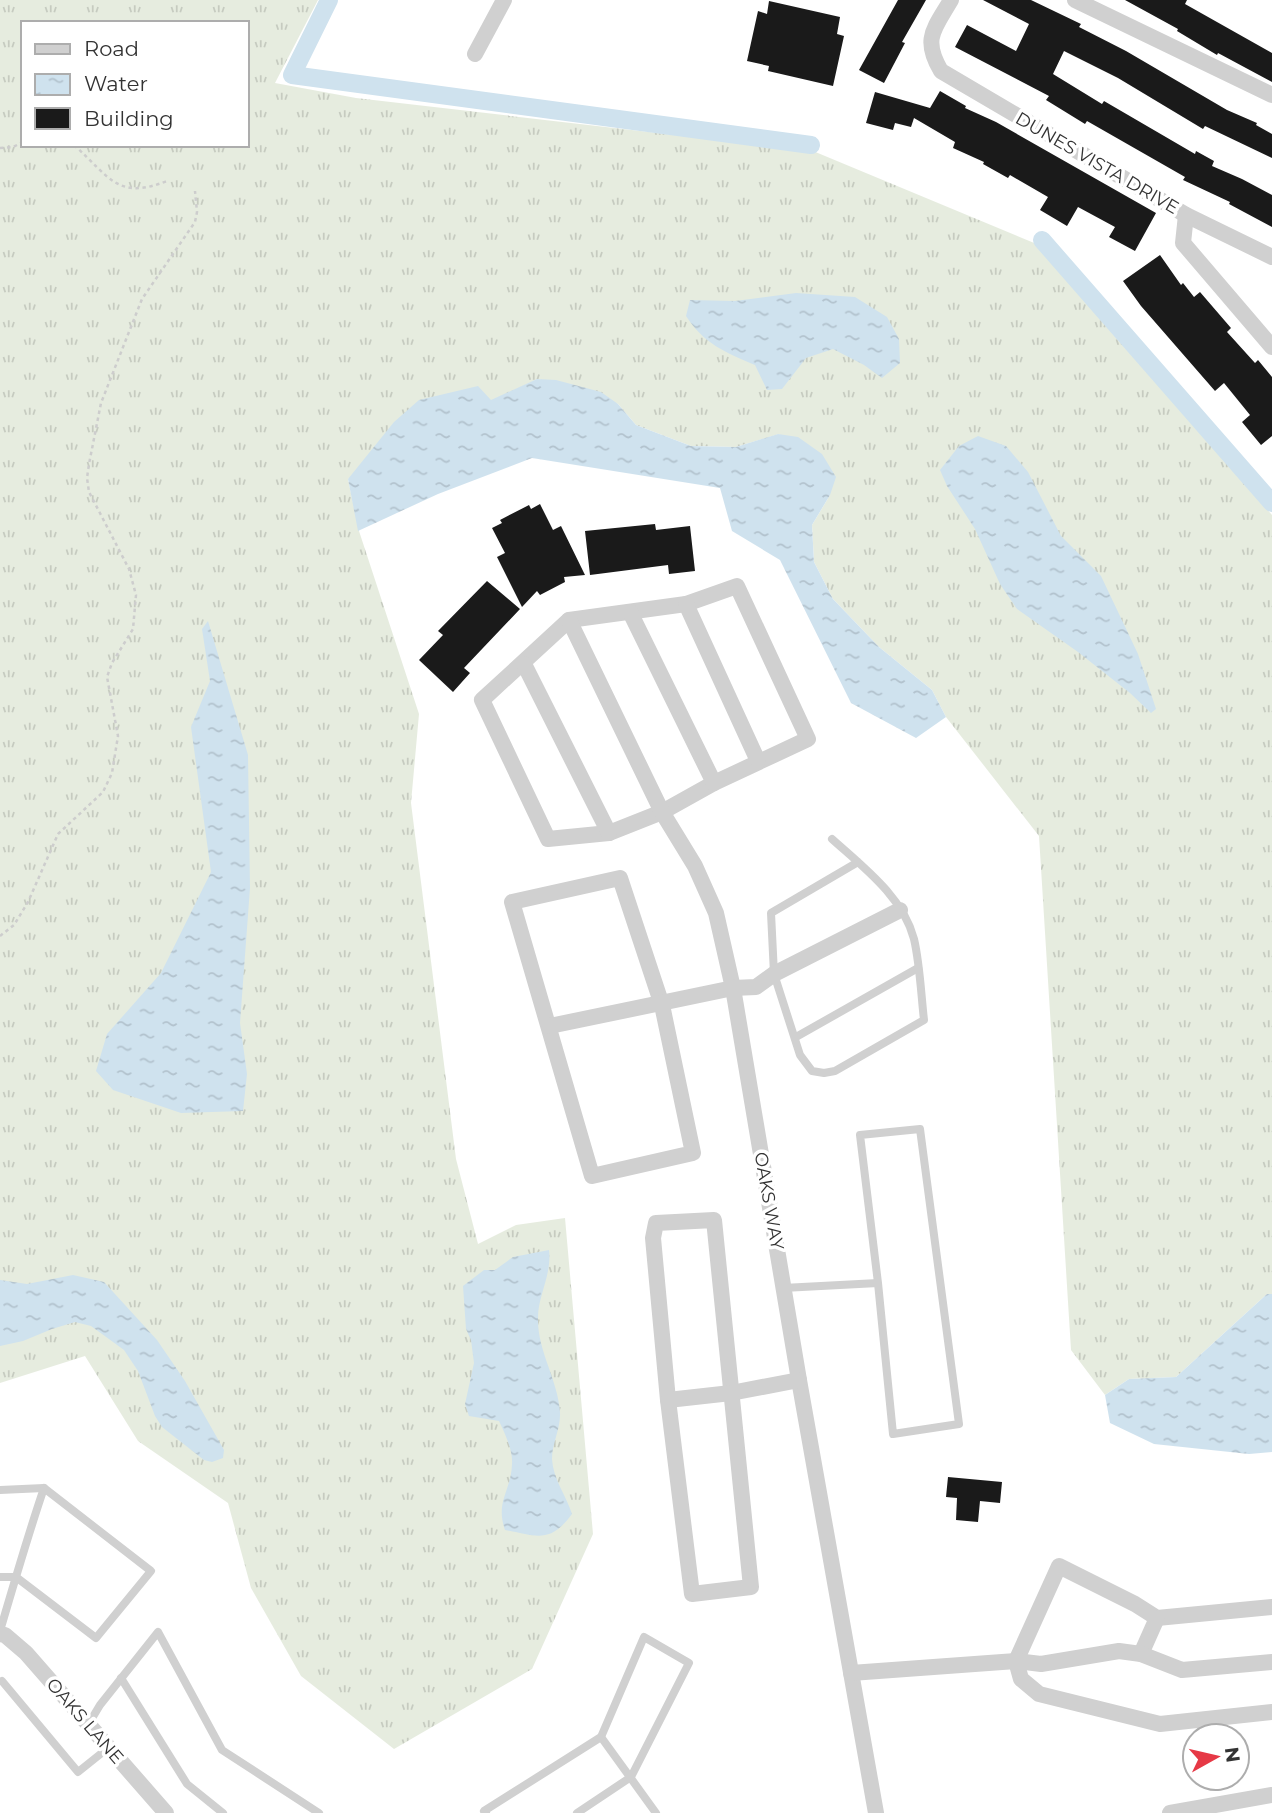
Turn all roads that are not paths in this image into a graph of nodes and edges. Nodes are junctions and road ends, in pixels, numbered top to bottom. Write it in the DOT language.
graph roads {
  1 [pos="504,0"];
  2 [pos="951,0"];
  3 [pos="1075,0"];
  4 [pos="475,54"];
  5 [pos="1272,94"];
  6 [pos="1186,215"];
  7 [pos="1272,257"];
  8 [pos="1272,347"];
  9 [pos="686,604"];
  10 [pos="631,612"];
  11 [pos="569,620"];
  12 [pos="524,664"];
  13 [pos="758,761"];
  14 [pos="714,783"];
  15 [pos="662,812"];
  16 [pos="609,833"];
  17 [pos="832,839"];
  18 [pos="858,862"];
  19 [pos="900,910"];
  20 [pos="918,968"];
  21 [pos="774,974"];
  22 [pos="733,988"];
  23 [pos="662,1005"];
  24 [pos="550,1026"];
  25 [pos="796,1037"];
  26 [pos="878,1283"];
  27 [pos="783,1289"];
  28 [pos="799,1380"];
  29 [pos="731,1394"];
  30 [pos="668,1401"];
  31 [pos="44,1488"];
  32 [pos="0,1490"];
  33 [pos="0,1577"];
  34 [pos="16,1577"];
  35 [pos="1272,1607"];
  36 [pos="1157,1618"];
  37 [pos="0,1633"];
  38 [pos="1141,1654"];
  39 [pos="1016,1661"];
  40 [pos="1272,1662"];
  41 [pos="851,1674"];
  42 [pos="121,1678"];
  43 [pos="2,1681"];
  44 [pos="1272,1712"];
  45 [pos="88,1725"];
  46 [pos="601,1737"];
  47 [pos="108,1748"];
  48 [pos="631,1777"];
  49 [pos="1272,1795"];
  50 [pos="160,1810"];
  51 [pos="223,1813"];
  52 [pos="319,1813"];
  53 [pos="486,1813"];
  54 [pos="577,1813"];
  55 [pos="656,1813"];
  56 [pos="876,1813"];
  57 [pos="1170,1813"];
  1 -- 4 [label="street"];
  2 -- 6 [label="street, DUNES VISTA DRIVE"];
  3 -- 5 [label="street"];
  6 -- 7 [label="street, DUNES VISTA DRIVE"];
  6 -- 8 [label="street"];
  9 -- 10 [label="street"];
  9 -- 13 [label="street"];
  9 -- 13 [label="street"];
  10 -- 11 [label="street"];
  10 -- 14 [label="street"];
  11 -- 12 [label="street"];
  11 -- 15 [label="street, OAKS WAY"];
  12 -- 16 [label="street"];
  12 -- 16 [label="street"];
  13 -- 14 [label="street"];
  14 -- 15 [label="street"];
  15 -- 16 [label="street"];
  15 -- 22 [label="street, OAKS WAY"];
  17 -- 18 [label="lane"];
  18 -- 19 [label="lane"];
  18 -- 21 [label="lane"];
  19 -- 20 [label="lane"];
  19 -- 21 [label="street"];
  20 -- 25 [label="lane"];
  20 -- 25 [label="lane"];
  21 -- 22 [label="street"];
  21 -- 25 [label="lane"];
  22 -- 23 [label="street"];
  22 -- 27 [label="street, OAKS WAY"];
  23 -- 24 [label="street"];
  23 -- 24 [label="street"];
  23 -- 24 [label="street"];
  26 -- 26 [label="lane"];
  26 -- 27 [label="lane"];
  27 -- 28 [label="street, OAKS WAY"];
  28 -- 29 [label="street"];
  28 -- 41 [label="street, OAKS WAY"];
  29 -- 30 [label="street"];
  29 -- 30 [label="street"];
  29 -- 30 [label="street"];
  31 -- 32 [label="lane"];
  31 -- 34 [label="lane"];
  31 -- 34 [label="lane"];
  33 -- 34 [label="lane"];
  34 -- 37 [label="lane"];
  35 -- 36 [label="street"];
  36 -- 38 [label="street"];
  36 -- 39 [label="street"];
  37 -- 45 [label="street, OAKS LANE"];
  38 -- 39 [label="street"];
  38 -- 40 [label="street"];
  39 -- 41 [label="street"];
  39 -- 44 [label="street"];
  41 -- 56 [label="street, OAKS WAY"];
  42 -- 45 [label="lane"];
  42 -- 51 [label="lane"];
  42 -- 52 [label="lane"];
  43 -- 47 [label="lane"];
  45 -- 47 [label="street, OAKS LANE"];
  46 -- 48 [label="lane"];
  46 -- 48 [label="lane"];
  46 -- 53 [label="lane"];
  47 -- 50 [label="street, OAKS LANE"];
  48 -- 54 [label="lane"];
  48 -- 55 [label="lane"];
  49 -- 57 [label="street"];
}
